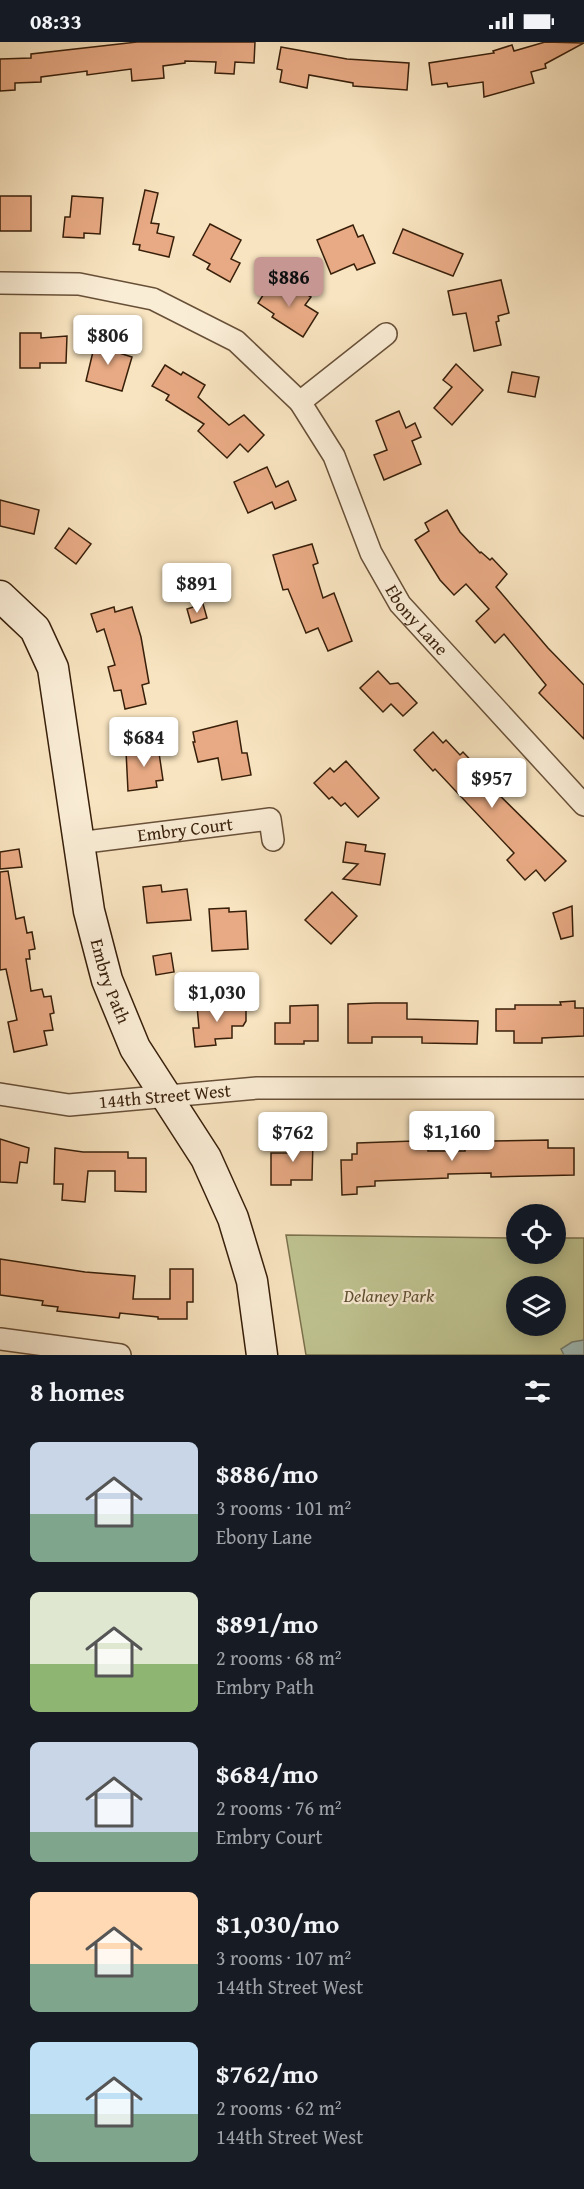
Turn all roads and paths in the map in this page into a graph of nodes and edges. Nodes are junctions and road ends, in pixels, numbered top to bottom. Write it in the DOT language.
graph roads {
  1 [pos="0,283"];
  2 [pos="386,334"];
  3 [pos="300,402"];
  4 [pos="0,596"];
  5 [pos="584,806"];
  6 [pos="273,840"];
  7 [pos="78,843"];
  8 [pos="584,1088"];
  9 [pos="0,1094"];
  10 [pos="167,1098"];
  11 [pos="9,1345"];
  12 [pos="120,1355"];
  13 [pos="262,1355"];
  1 -- 3 [label="street, Ebony Lane"];
  2 -- 3 [label="street"];
  3 -- 5 [label="street, Ebony Lane"];
  4 -- 7 [label="street, Embry Path"];
  6 -- 7 [label="street, Embry Court"];
  7 -- 10 [label="street, Embry Path"];
  8 -- 10 [label="street, 144th Street West"];
  9 -- 10 [label="street, 144th Street West"];
  10 -- 13 [label="street, Embry Path"];
  11 -- 12 [label="street"];
}
